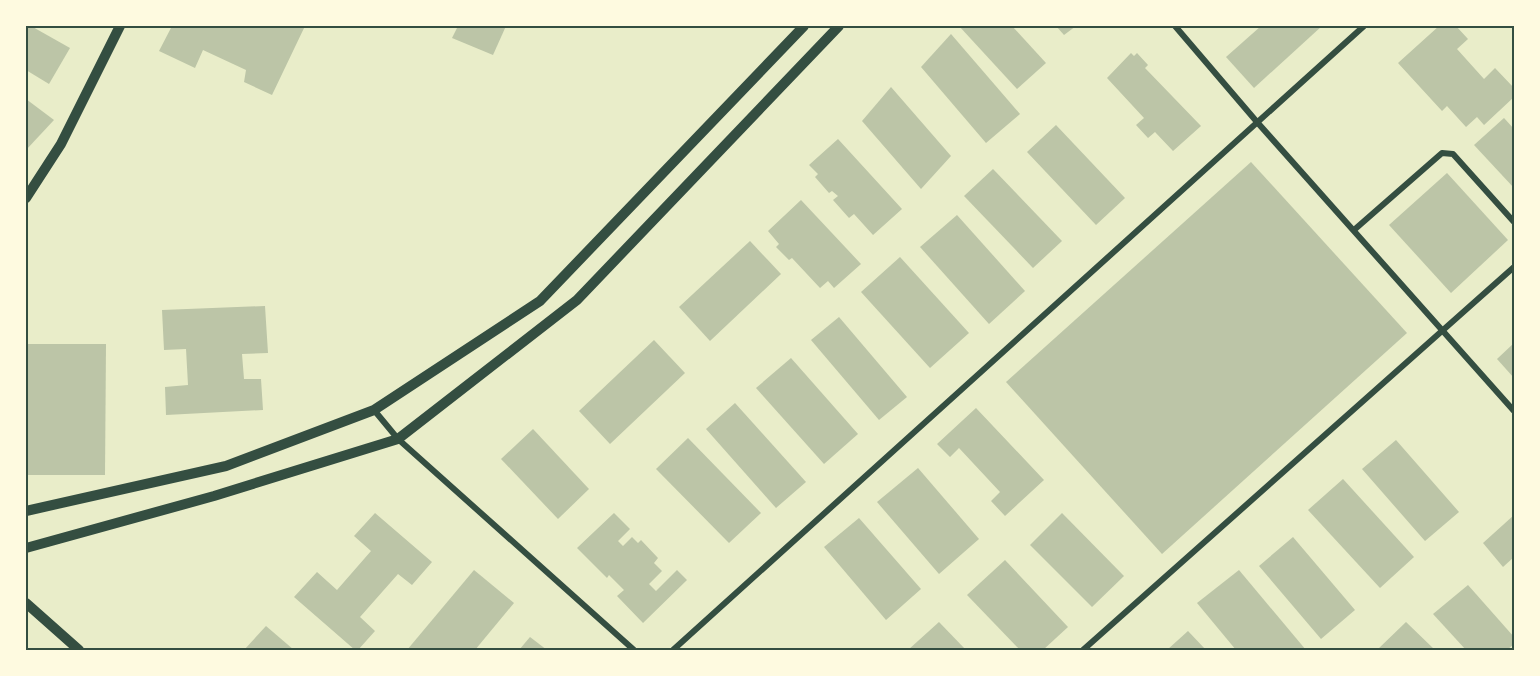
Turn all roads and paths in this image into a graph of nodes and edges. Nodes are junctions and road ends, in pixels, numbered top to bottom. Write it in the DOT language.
graph roads {
  1 [pos="120,26"];
  2 [pos="804,26"];
  3 [pos="839,26"];
  4 [pos="1175,26"];
  5 [pos="1364,26"];
  6 [pos="1257,122"];
  7 [pos="26,198"];
  8 [pos="1515,222"];
  9 [pos="1354,230"];
  10 [pos="1515,267"];
  11 [pos="1443,331"];
  12 [pos="374,410"];
  13 [pos="1515,411"];
  14 [pos="398,439"];
  15 [pos="26,511"];
  16 [pos="26,548"];
  17 [pos="26,603"];
  18 [pos="79,651"];
  19 [pos="634,651"];
  20 [pos="673,651"];
  21 [pos="1083,651"];
  1 -- 7 [label="street"];
  2 -- 12 [label="street"];
  3 -- 14 [label="street"];
  4 -- 6 [label="street"];
  5 -- 6 [label="street"];
  6 -- 9 [label="street"];
  6 -- 20 [label="street"];
  8 -- 9 [label="street"];
  9 -- 11 [label="street"];
  10 -- 11 [label="street"];
  11 -- 13 [label="street"];
  11 -- 21 [label="street"];
  12 -- 14 [label="street"];
  12 -- 15 [label="street"];
  14 -- 16 [label="street"];
  14 -- 19 [label="street"];
  17 -- 18 [label="street"];
}
